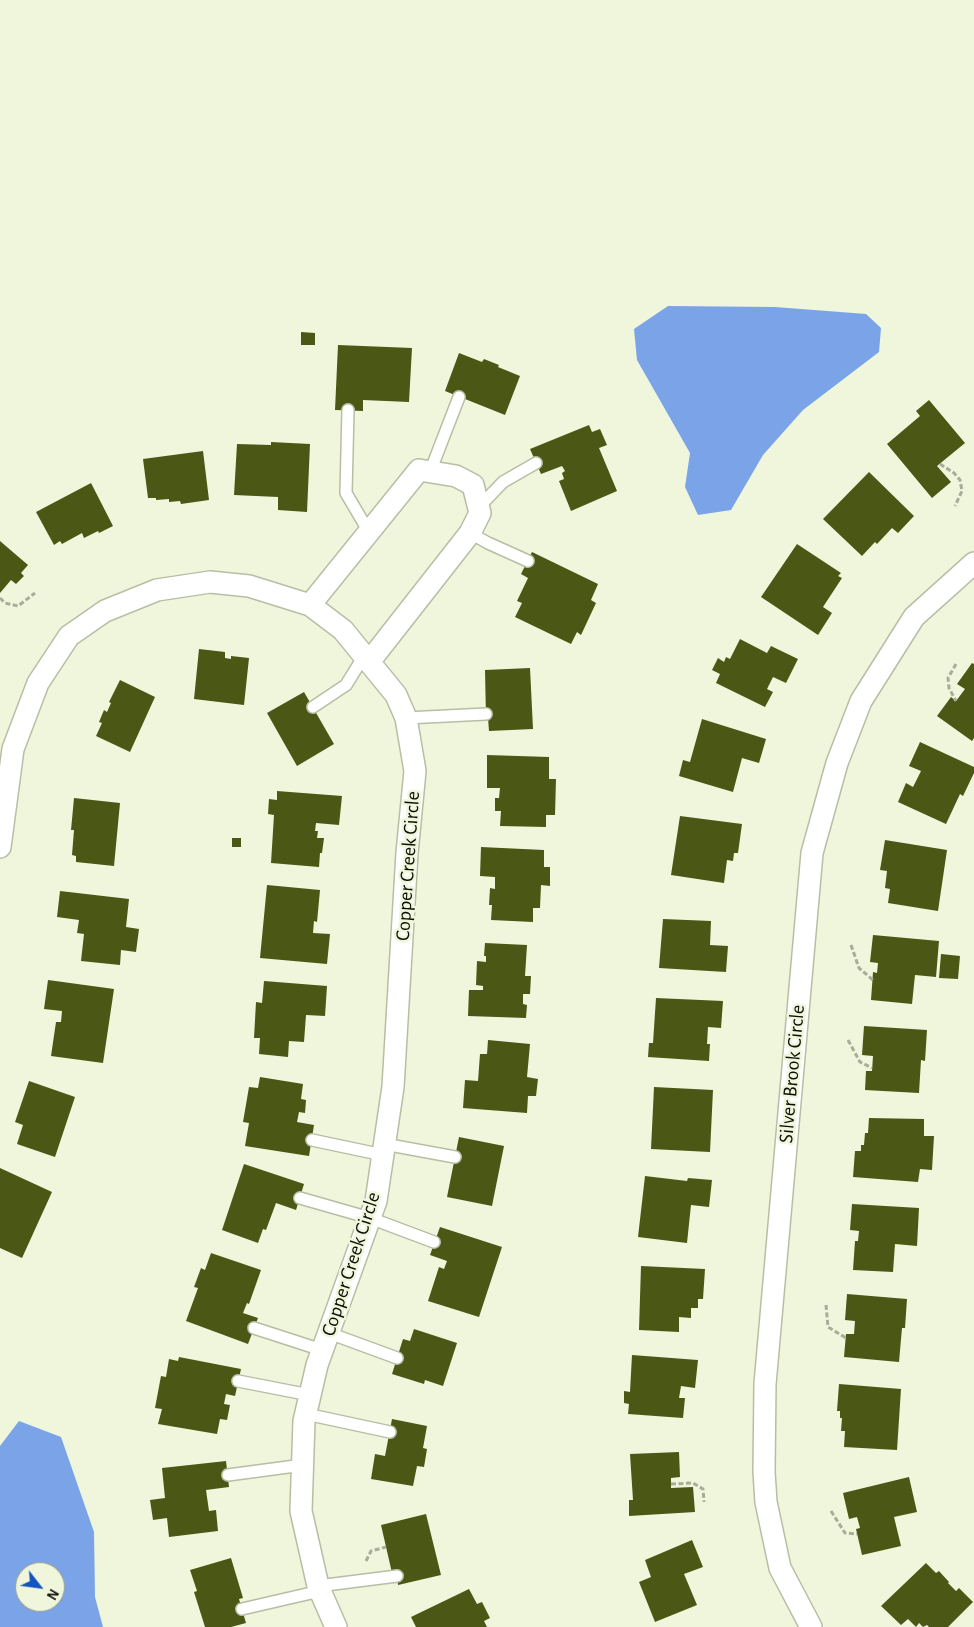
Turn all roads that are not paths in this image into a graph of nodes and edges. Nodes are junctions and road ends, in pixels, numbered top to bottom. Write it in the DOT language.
graph roads {
  1 [pos="459,397"];
  2 [pos="348,410"];
  3 [pos="536,463"];
  4 [pos="430,472"];
  5 [pos="479,507"];
  6 [pos="369,532"];
  7 [pos="470,533"];
  8 [pos="528,561"];
  9 [pos="974,563"];
  10 [pos="310,605"];
  11 [pos="367,659"];
  12 [pos="313,707"];
  13 [pos="486,714"];
  14 [pos="406,718"];
  15 [pos="0,847"];
  16 [pos="312,1140"];
  17 [pos="384,1149"];
  18 [pos="455,1157"];
  19 [pos="300,1198"];
  20 [pos="370,1218"];
  21 [pos="434,1242"];
  22 [pos="254,1328"];
  23 [pos="326,1342"];
  24 [pos="397,1358"];
  25 [pos="238,1381"];
  26 [pos="308,1405"];
  27 [pos="390,1432"];
  28 [pos="303,1465"];
  29 [pos="228,1475"];
  30 [pos="397,1576"];
  31 [pos="319,1588"];
  32 [pos="242,1609"];
  33 [pos="336,1627"];
  34 [pos="811,1627"];
  1 -- 4 [label="lane"];
  2 -- 6 [label="lane"];
  3 -- 5 [label="lane"];
  4 -- 5 [label="street"];
  4 -- 6 [label="street"];
  5 -- 7 [label="street"];
  6 -- 10 [label="street"];
  7 -- 8 [label="lane"];
  7 -- 11 [label="street"];
  9 -- 34 [label="street, Silver Brook Circle"];
  10 -- 11 [label="street, Copper Creek Circle"];
  10 -- 15 [label="street, Copper Creek Circle"];
  11 -- 12 [label="lane"];
  11 -- 14 [label="street, Copper Creek Circle"];
  13 -- 14 [label="lane"];
  14 -- 17 [label="street, Copper Creek Circle"];
  16 -- 17 [label="lane"];
  17 -- 18 [label="lane"];
  17 -- 20 [label="street, Copper Creek Circle"];
  19 -- 20 [label="lane"];
  20 -- 21 [label="lane"];
  20 -- 23 [label="street, Copper Creek Circle"];
  22 -- 23 [label="lane"];
  23 -- 24 [label="lane"];
  23 -- 26 [label="street, Copper Creek Circle"];
  25 -- 26 [label="lane"];
  26 -- 27 [label="lane"];
  26 -- 28 [label="street, Copper Creek Circle"];
  28 -- 29 [label="lane"];
  28 -- 31 [label="street, Copper Creek Circle"];
  30 -- 31 [label="lane"];
  31 -- 32 [label="lane"];
  31 -- 33 [label="street, Copper Creek Circle"];
}
